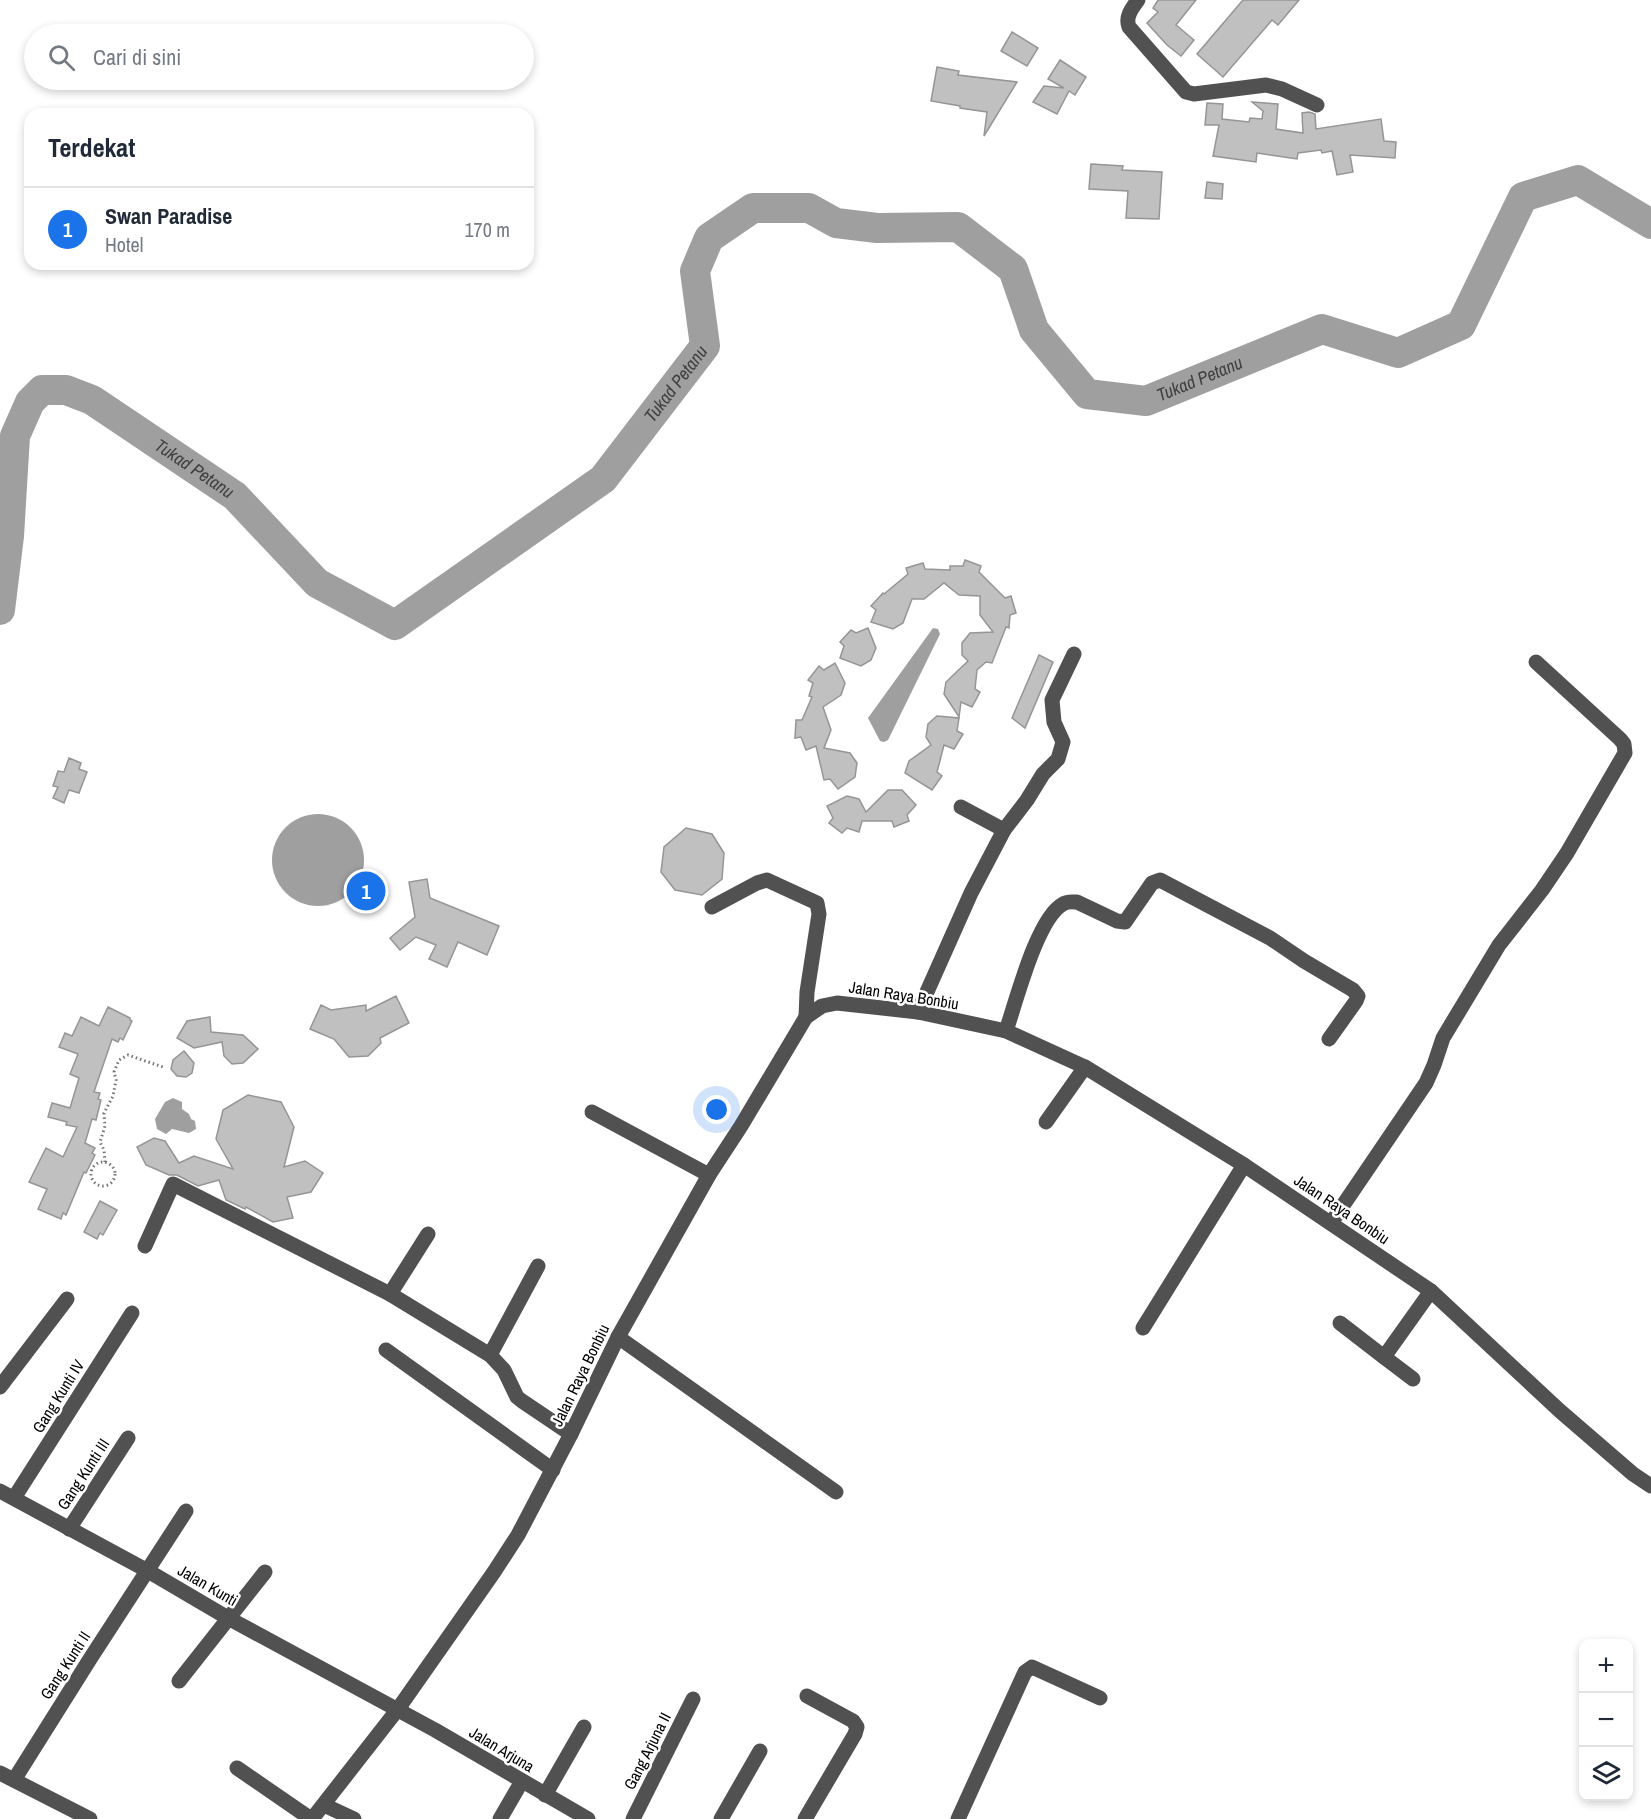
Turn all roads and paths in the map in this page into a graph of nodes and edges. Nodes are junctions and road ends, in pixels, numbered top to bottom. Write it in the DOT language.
graph roads {
  1 [pos="1134,6"];
  2 [pos="1317,105"];
  3 [pos="1074,654"];
  4 [pos="1536,662"];
  5 [pos="961,807"];
  6 [pos="1004,830"];
  7 [pos="712,907"];
  8 [pos="918,1012"];
  9 [pos="806,1017"];
  10 [pos="1006,1031"];
  11 [pos="1329,1039"];
  12 [pos="163,1066"];
  13 [pos="1085,1067"];
  14 [pos="592,1112"];
  15 [pos="1046,1122"];
  16 [pos="105,1162"];
  17 [pos="1244,1165"];
  18 [pos="709,1175"];
  19 [pos="1331,1222"];
  20 [pos="428,1234"];
  21 [pos="145,1246"];
  22 [pos="538,1266"];
  23 [pos="1431,1291"];
  24 [pos="390,1294"];
  25 [pos="67,1299"];
  26 [pos="132,1313"];
  27 [pos="1340,1323"];
  28 [pos="1143,1328"];
  29 [pos="618,1337"];
  30 [pos="386,1350"];
  31 [pos="490,1355"];
  32 [pos="1384,1357"];
  33 [pos="1413,1379"];
  34 [pos="0,1387"];
  35 [pos="571,1434"];
  36 [pos="128,1438"];
  37 [pos="553,1470"];
  38 [pos="1651,1486"];
  39 [pos="0,1491"];
  40 [pos="836,1491"];
  41 [pos="14,1498"];
  42 [pos="186,1511"];
  43 [pos="69,1529"];
  44 [pos="148,1571"];
  45 [pos="265,1572"];
  46 [pos="228,1618"];
  47 [pos="179,1681"];
  48 [pos="807,1696"];
  49 [pos="1100,1698"];
  50 [pos="693,1700"];
  51 [pos="398,1709"];
  52 [pos="584,1726"];
  53 [pos="760,1751"];
  54 [pos="237,1768"];
  55 [pos="7,1777"];
  56 [pos="522,1781"];
  57 [pos="545,1795"];
  58 [pos="324,1805"];
  59 [pos="80,1817"];
  60 [pos="582,1818"];
  61 [pos="311,1819"];
  62 [pos="354,1819"];
  63 [pos="500,1819"];
  64 [pos="633,1819"];
  65 [pos="721,1819"];
  66 [pos="805,1819"];
  67 [pos="958,1819"];
  1 -- 2 [label="street"];
  3 -- 6 [label="street"];
  4 -- 19 [label="street"];
  5 -- 6 [label="street"];
  6 -- 8 [label="street"];
  7 -- 9 [label="street"];
  8 -- 9 [label="street, Jalan Raya Bonbiu"];
  8 -- 10 [label="street, Jalan Raya Bonbiu"];
  9 -- 18 [label="street, Jalan Raya Bonbiu"];
  10 -- 11 [label="street"];
  10 -- 13 [label="street, Jalan Raya Bonbiu"];
  12 -- 16 [label="path"];
  13 -- 15 [label="street"];
  13 -- 17 [label="street, Jalan Raya Bonbiu"];
  14 -- 18 [label="street"];
  16 -- 16 [label="path"];
  17 -- 19 [label="street, Jalan Raya Bonbiu"];
  17 -- 28 [label="street"];
  18 -- 29 [label="street, Jalan Raya Bonbiu"];
  19 -- 23 [label="street, Jalan Raya Bonbiu"];
  20 -- 24 [label="street"];
  21 -- 24 [label="street"];
  22 -- 31 [label="street"];
  23 -- 32 [label="street"];
  23 -- 38 [label="street, Jalan Raya Bonbiu"];
  24 -- 31 [label="street"];
  25 -- 34 [label="street"];
  26 -- 41 [label="street, Gang Kunti IV"];
  27 -- 32 [label="street"];
  29 -- 35 [label="street, Jalan Raya Bonbiu"];
  29 -- 40 [label="street"];
  30 -- 37 [label="street"];
  31 -- 35 [label="street"];
  32 -- 33 [label="street"];
  35 -- 37 [label="street, Jalan Raya Bonbiu"];
  36 -- 43 [label="street, Gang Kunti III"];
  37 -- 51 [label="street, Jalan Raya Bonbiu"];
  39 -- 41 [label="street, Jalan Kunti"];
  41 -- 43 [label="street, Jalan Kunti"];
  42 -- 44 [label="street, Gang Kunti II"];
  43 -- 44 [label="street, Jalan Kunti"];
  44 -- 46 [label="street, Jalan Kunti"];
  44 -- 55 [label="street, Gang Kunti II"];
  45 -- 46 [label="street"];
  46 -- 47 [label="street"];
  46 -- 51 [label="street, Jalan Kunti"];
  48 -- 66 [label="street"];
  49 -- 67 [label="street"];
  50 -- 64 [label="street, Gang Arjuna II"];
  51 -- 56 [label="street, Jalan Arjuna"];
  51 -- 58 [label="street, Jalan Raya Bonbiu"];
  52 -- 57 [label="street"];
  53 -- 65 [label="street"];
  54 -- 61 [label="street"];
  55 -- 59 [label="street"];
  56 -- 57 [label="street, Jalan Arjuna"];
  56 -- 63 [label="street"];
  57 -- 60 [label="street, Jalan Arjuna"];
  58 -- 61 [label="street, Jalan Raya Bonbiu"];
  58 -- 62 [label="street"];
}
